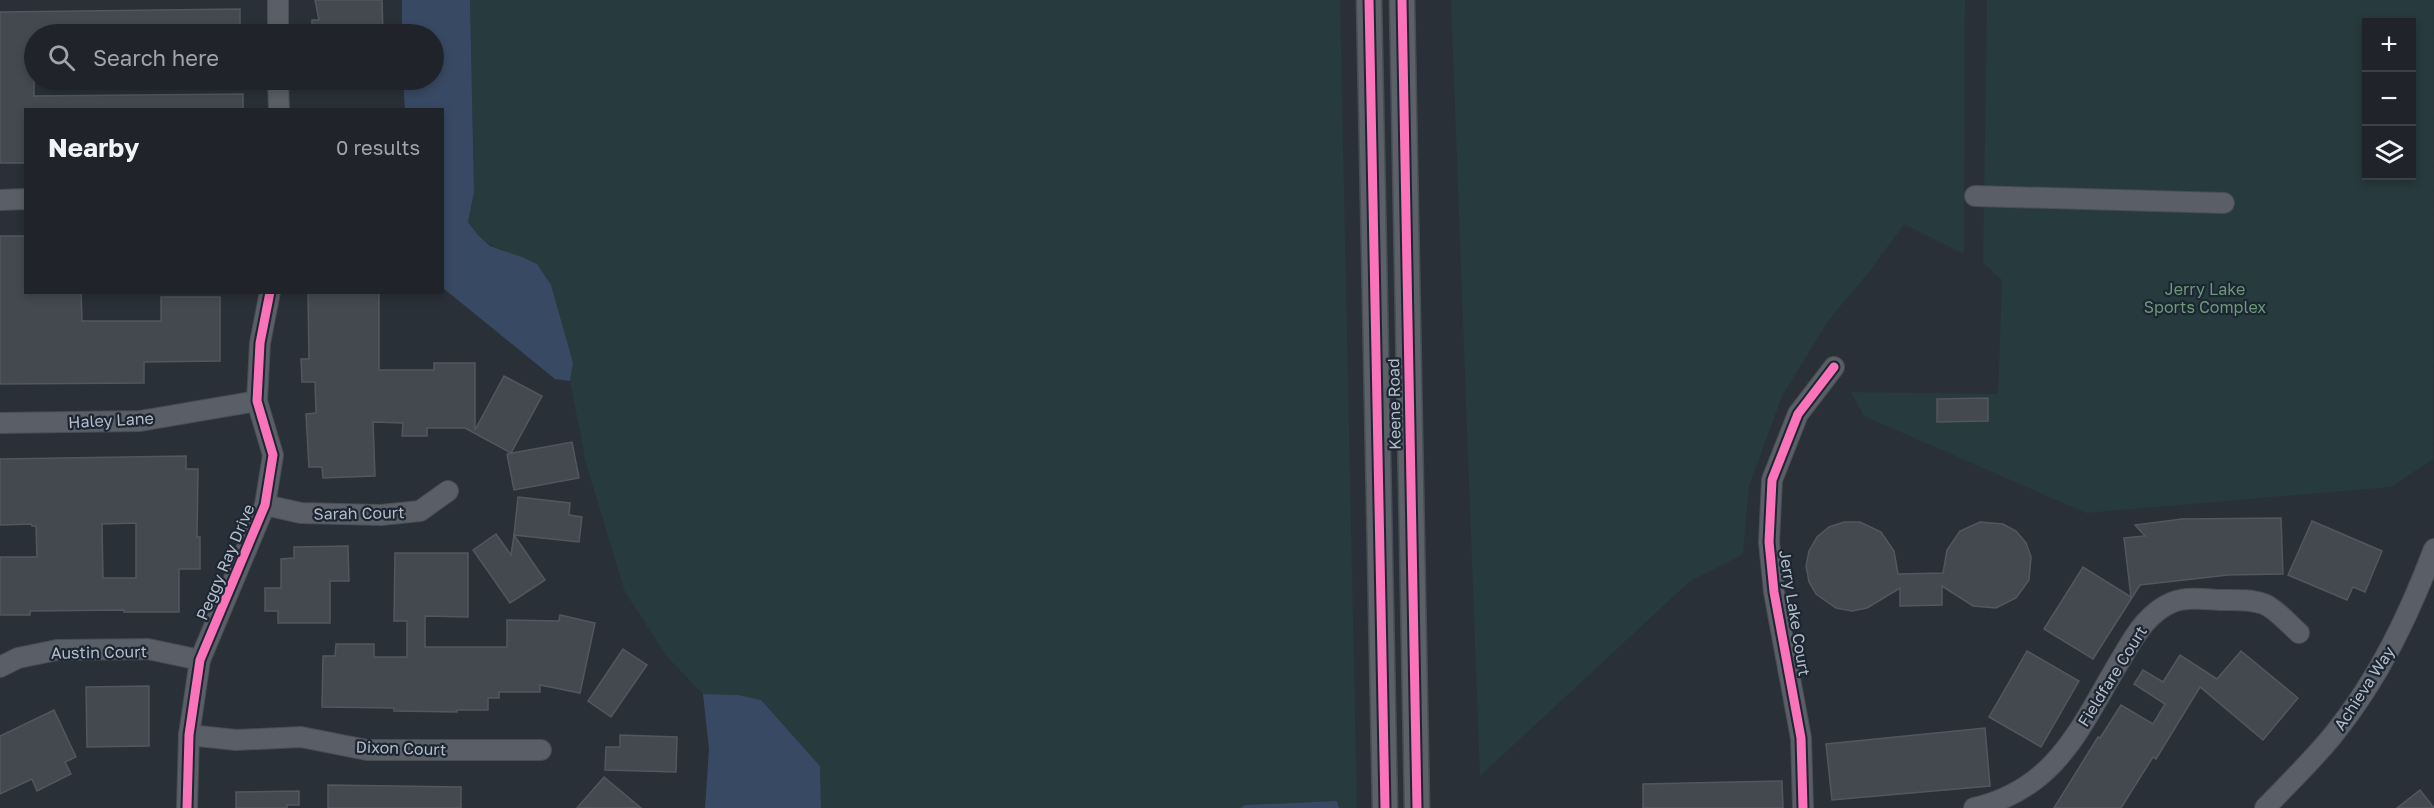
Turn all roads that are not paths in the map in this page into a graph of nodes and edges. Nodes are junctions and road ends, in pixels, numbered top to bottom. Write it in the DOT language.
graph roads {
  1 [pos="278,0"];
  2 [pos="1369,0"];
  3 [pos="1402,0"];
  4 [pos="278,24"];
  5 [pos="278,90"];
  6 [pos="279,108"];
  7 [pos="1975,196"];
  8 [pos="24,199"];
  9 [pos="0,200"];
  10 [pos="2224,203"];
  11 [pos="270,294"];
  12 [pos="1834,367"];
  13 [pos="257,401"];
  14 [pos="0,423"];
  15 [pos="448,491"];
  16 [pos="265,505"];
  17 [pos="2434,549"];
  18 [pos="2299,633"];
  19 [pos="200,660"];
  20 [pos="0,667"];
  21 [pos="189,735"];
  22 [pos="541,750"];
  23 [pos="187,808"];
  24 [pos="1385,808"];
  25 [pos="1417,808"];
  26 [pos="1803,808"];
  27 [pos="1974,808"];
  28 [pos="2265,808"];
  1 -- 4 [label="street"];
  2 -- 24 [label="main road, Keene Road"];
  3 -- 25 [label="main road, Keene Road"];
  5 -- 6 [label="street"];
  7 -- 10 [label="street"];
  8 -- 9 [label="street"];
  11 -- 13 [label="street, Peggy Ray Drive"];
  12 -- 26 [label="street, Jerry Lake Court"];
  13 -- 14 [label="street, Haley Lane"];
  13 -- 16 [label="street, Peggy Ray Drive"];
  15 -- 16 [label="street, Sarah Court"];
  16 -- 19 [label="street, Peggy Ray Drive"];
  17 -- 28 [label="street, Achieva Way"];
  18 -- 27 [label="street, Fieldfare Court"];
  19 -- 20 [label="street, Austin Court"];
  19 -- 21 [label="street, Peggy Ray Drive"];
  21 -- 22 [label="street, Dixon Court"];
  21 -- 23 [label="street, Peggy Ray Drive"];
}
